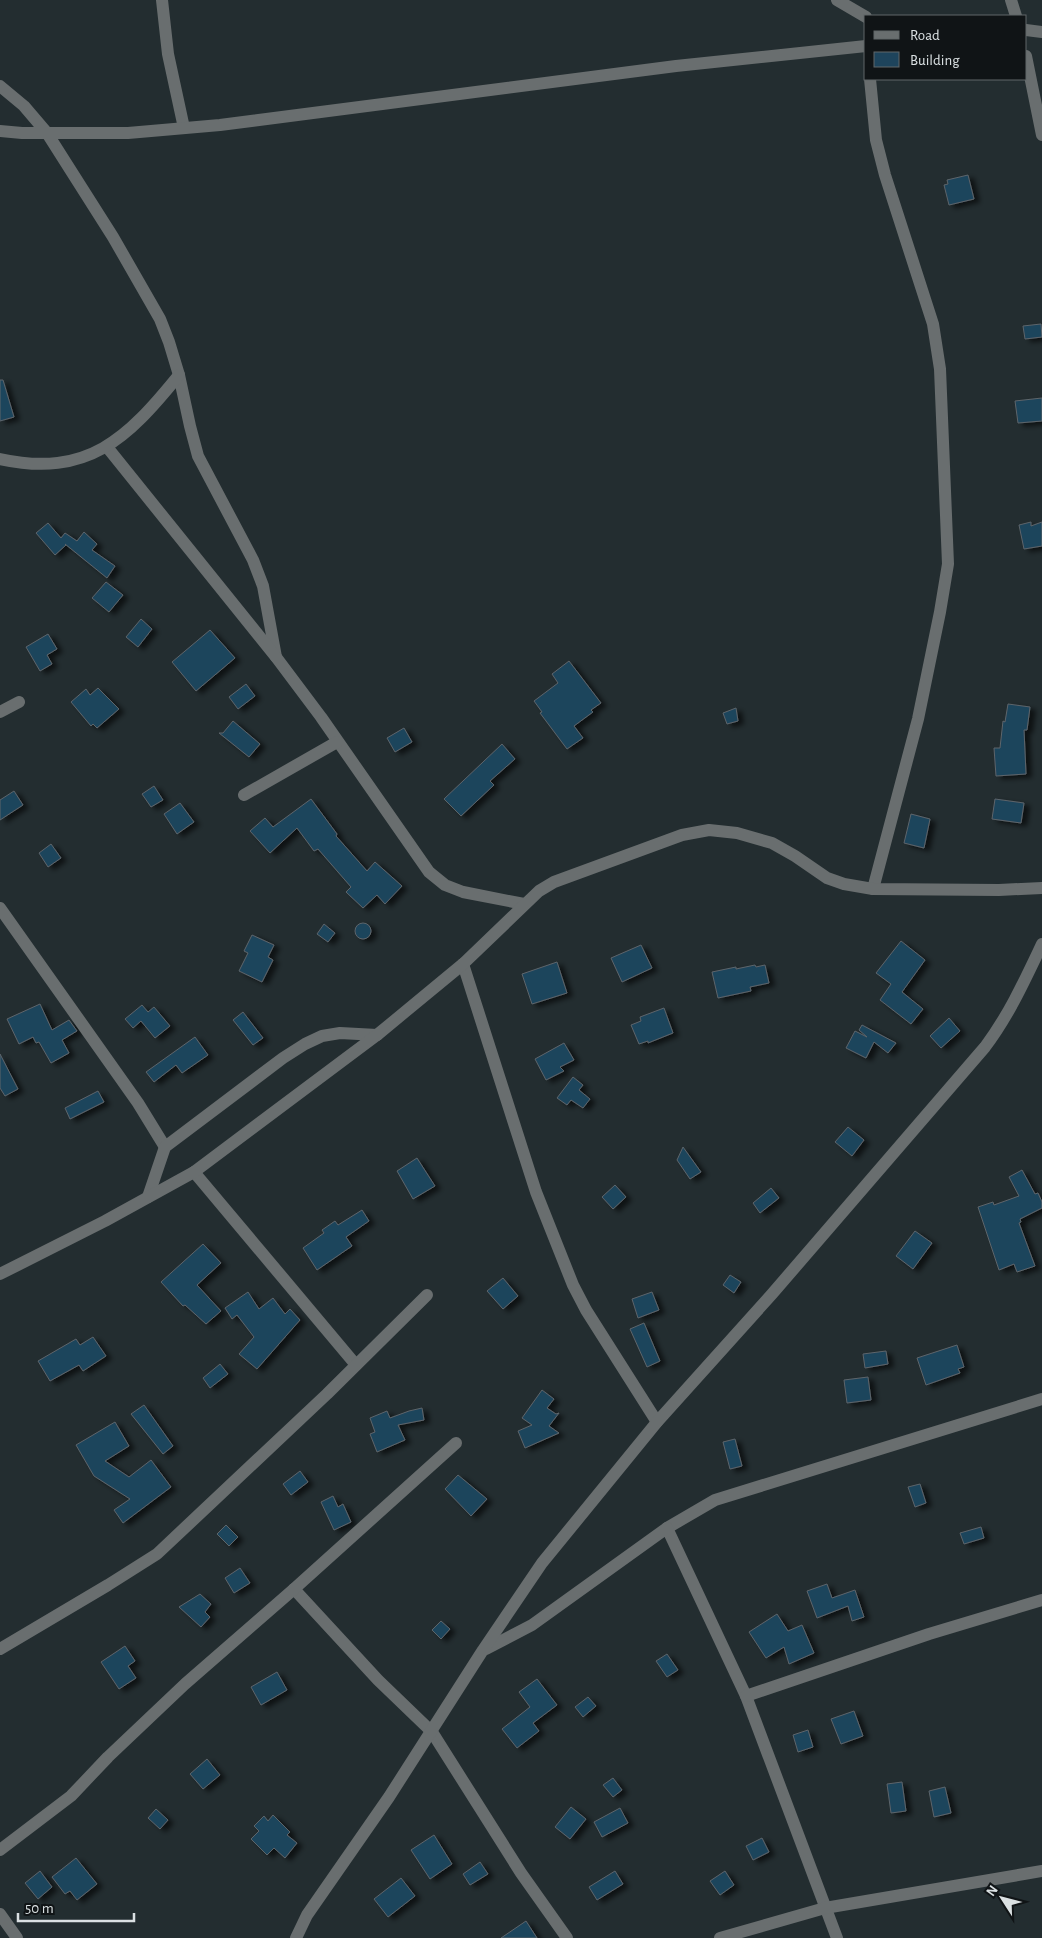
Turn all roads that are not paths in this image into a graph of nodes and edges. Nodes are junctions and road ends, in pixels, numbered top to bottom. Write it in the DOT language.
graph roads {
  1 [pos="162,0"];
  2 [pos="837,0"];
  3 [pos="1011,0"];
  4 [pos="1016,15"];
  5 [pos="864,16"];
  6 [pos="1027,30"];
  7 [pos="1042,32"];
  8 [pos="864,46"];
  9 [pos="1027,61"];
  10 [pos="870,80"];
  11 [pos="0,86"];
  12 [pos="184,128"];
  13 [pos="0,131"];
  14 [pos="47,133"];
  15 [pos="1042,135"];
  16 [pos="179,375"];
  17 [pos="107,447"];
  18 [pos="0,460"];
  19 [pos="276,657"];
  20 [pos="19,702"];
  21 [pos="0,712"];
  22 [pos="337,742"];
  23 [pos="244,795"];
  24 [pos="1042,888"];
  25 [pos="873,889"];
  26 [pos="524,904"];
  27 [pos="0,908"];
  28 [pos="1042,944"];
  29 [pos="463,964"];
  30 [pos="377,1035"];
  31 [pos="165,1147"];
  32 [pos="194,1172"];
  33 [pos="148,1197"];
  34 [pos="0,1274"];
  35 [pos="427,1295"];
  36 [pos="356,1365"];
  37 [pos="1042,1399"];
  38 [pos="657,1422"];
  39 [pos="456,1442"];
  40 [pos="667,1528"];
  41 [pos="294,1589"];
  42 [pos="1042,1600"];
  43 [pos="0,1649"];
  44 [pos="484,1650"];
  45 [pos="746,1696"];
  46 [pos="432,1732"];
  47 [pos="0,1850"];
  48 [pos="1042,1871"];
  49 [pos="825,1908"];
  50 [pos="0,1914"];
  51 [pos="17,1938"];
  52 [pos="296,1938"];
  53 [pos="567,1938"];
  54 [pos="720,1938"];
  55 [pos="836,1938"];
  1 -- 12 [label="street"];
  2 -- 5 [label="street"];
  3 -- 4 [label="street"];
  6 -- 7 [label="street"];
  8 -- 12 [label="street"];
  9 -- 15 [label="street"];
  10 -- 25 [label="street"];
  11 -- 14 [label="street"];
  12 -- 14 [label="street"];
  13 -- 14 [label="street"];
  14 -- 16 [label="street"];
  16 -- 17 [label="street"];
  16 -- 19 [label="street"];
  17 -- 18 [label="street"];
  17 -- 19 [label="street"];
  19 -- 22 [label="street"];
  20 -- 21 [label="street"];
  22 -- 23 [label="street"];
  22 -- 26 [label="street"];
  24 -- 25 [label="street"];
  25 -- 26 [label="street"];
  26 -- 29 [label="street"];
  27 -- 31 [label="street"];
  28 -- 38 [label="street"];
  29 -- 30 [label="street"];
  29 -- 38 [label="street"];
  30 -- 31 [label="street"];
  30 -- 32 [label="street"];
  31 -- 33 [label="street"];
  32 -- 33 [label="street"];
  32 -- 36 [label="street"];
  33 -- 34 [label="street"];
  35 -- 36 [label="street"];
  36 -- 43 [label="street"];
  37 -- 40 [label="street"];
  38 -- 44 [label="street"];
  39 -- 41 [label="street"];
  40 -- 44 [label="street"];
  40 -- 45 [label="street"];
  41 -- 46 [label="street"];
  41 -- 47 [label="street"];
  42 -- 45 [label="street"];
  44 -- 46 [label="street"];
  45 -- 49 [label="street"];
  46 -- 52 [label="street"];
  46 -- 53 [label="street"];
  48 -- 49 [label="street"];
  49 -- 54 [label="street"];
  49 -- 55 [label="street"];
  50 -- 51 [label="street"];
}
